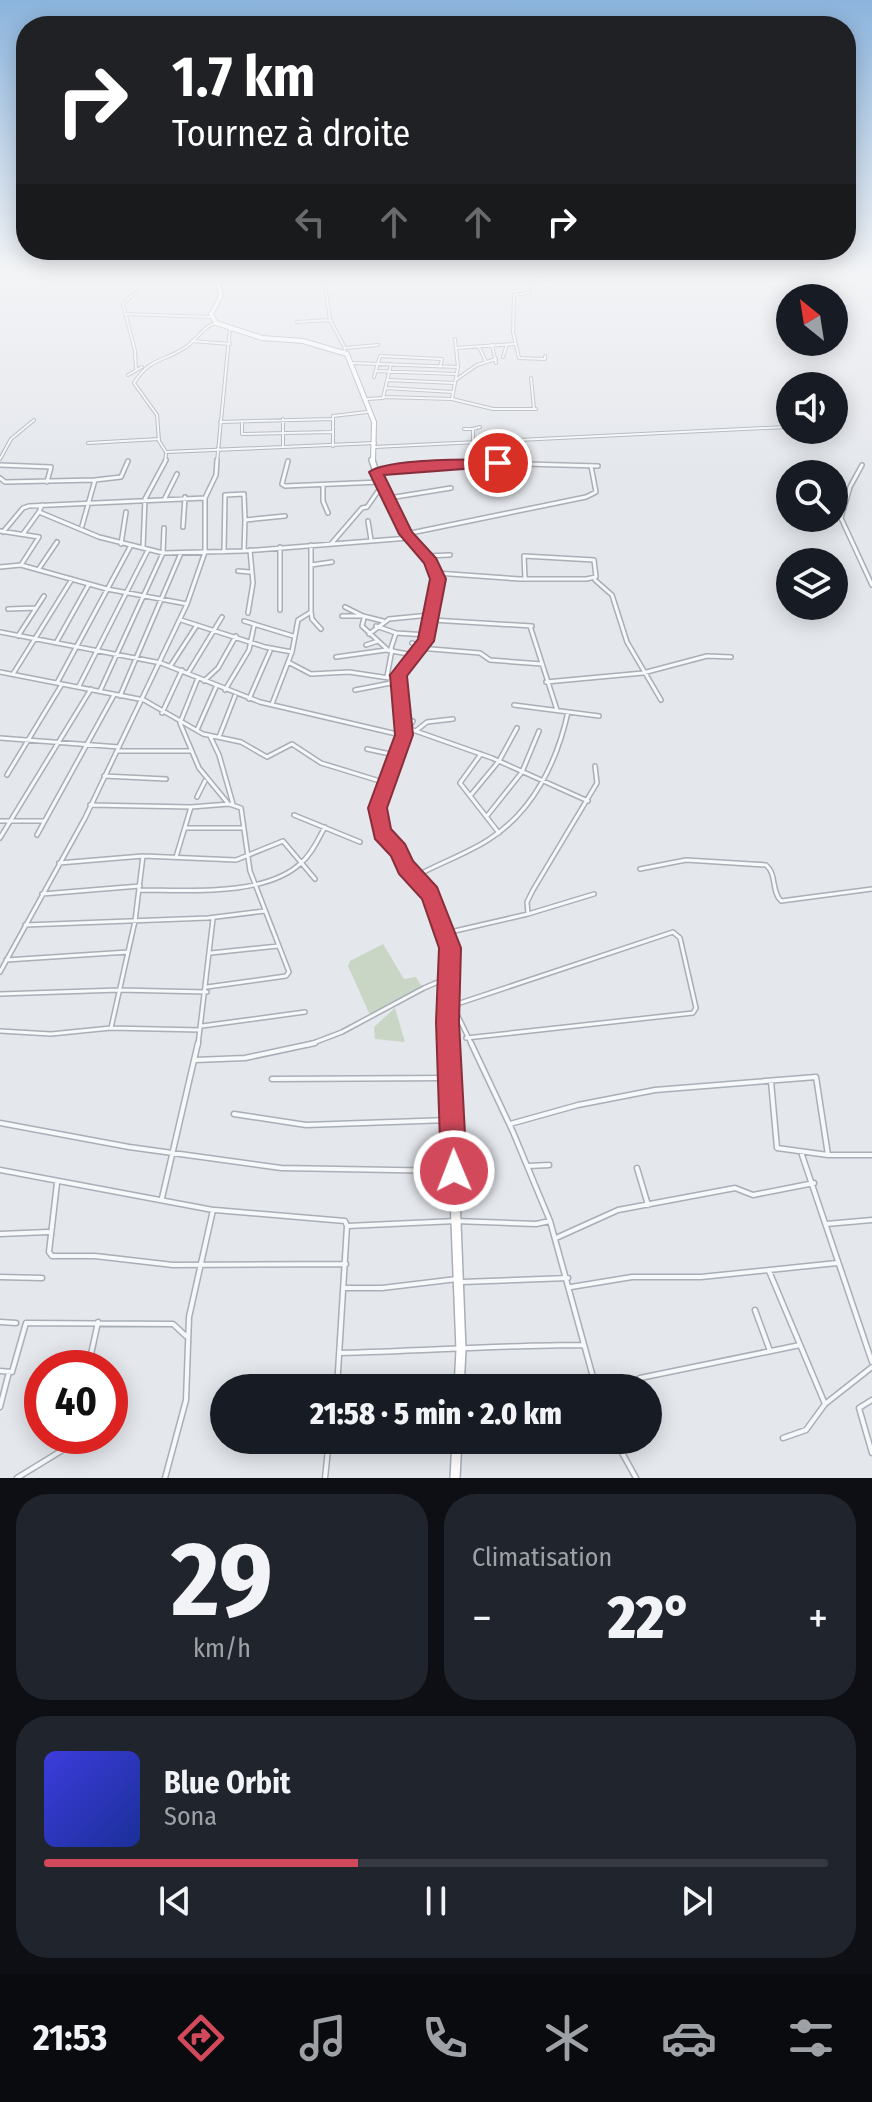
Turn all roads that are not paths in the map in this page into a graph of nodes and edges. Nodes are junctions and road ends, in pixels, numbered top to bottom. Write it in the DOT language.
graph roads {
  1 [pos="131,338"];
  2 [pos="195,338"];
  3 [pos="230,338"];
  4 [pos="262,338"];
  5 [pos="338,338"];
  6 [pos="514,338"];
  7 [pos="455,339"];
  8 [pos="192,341"];
  9 [pos="230,344"];
  10 [pos="507,344"];
  11 [pos="514,344"];
  12 [pos="378,345"];
  13 [pos="492,345"];
  14 [pos="479,347"];
  15 [pos="456,348"];
  16 [pos="344,350"];
  17 [pos="545,356"];
  18 [pos="406,357"];
  19 [pos="503,357"];
  20 [pos="486,362"];
  21 [pos="353,363"];
  22 [pos="378,364"];
  23 [pos="391,364"];
  24 [pos="405,365"];
  25 [pos="148,366"];
  26 [pos="443,367"];
  27 [pos="458,367"];
  28 [pos="136,369"];
  29 [pos="376,371"];
  30 [pos="390,372"];
  31 [pos="444,374"];
  32 [pos="456,374"];
  33 [pos="128,375"];
  34 [pos="374,377"];
  35 [pos="531,378"];
  36 [pos="388,380"];
  37 [pos="455,382"];
  38 [pos="386,388"];
  39 [pos="453,392"];
  40 [pos="384,397"];
  41 [pos="363,398"];
  42 [pos="452,399"];
  43 [pos="367,412"];
  44 [pos="283,419"];
  45 [pos="333,419"];
  46 [pos="34,420"];
  47 [pos="242,421"];
  48 [pos="220,422"];
  49 [pos="480,427"];
  50 [pos="776,427"];
  51 [pos="464,429"];
  52 [pos="473,429"];
  53 [pos="332,432"];
  54 [pos="283,433"];
  55 [pos="159,439"];
  56 [pos="473,441"];
  57 [pos="88,443"];
  58 [pos="374,445"];
  59 [pos="333,446"];
  60 [pos="283,448"];
  61 [pos="217,449"];
  62 [pos="166,452"];
  63 [pos="0,459"];
  64 [pos="128,461"];
  65 [pos="288,461"];
  66 [pos="0,465"];
  67 [pos="862,465"];
  68 [pos="591,466"];
  69 [pos="598,466"];
  70 [pos="376,472"];
  71 [pos="177,474"];
  72 [pos="0,478"];
  73 [pos="95,480"];
  74 [pos="47,482"];
  75 [pos="380,484"];
  76 [pos="323,486"];
  77 [pos="451,488"];
  78 [pos="185,497"];
  79 [pos="165,498"];
  80 [pos="205,498"];
  81 [pos="389,498"];
  82 [pos="145,499"];
  83 [pos="87,502"];
  84 [pos="42,505"];
  85 [pos="39,512"];
  86 [pos="126,512"];
  87 [pos="328,513"];
  88 [pos="285,516"];
  89 [pos="245,520"];
  90 [pos="368,521"];
  91 [pos="183,527"];
  92 [pos="81,528"];
  93 [pos="164,528"];
  94 [pos="2,532"];
  95 [pos="23,534"];
  96 [pos="408,536"];
  97 [pos="371,540"];
  98 [pos="57,542"];
  99 [pos="121,544"];
  100 [pos="331,544"];
  101 [pos="311,545"];
  102 [pos="130,547"];
  103 [pos="280,547"];
  104 [pos="146,549"];
  105 [pos="250,550"];
  106 [pos="244,551"];
  107 [pos="205,552"];
  108 [pos="224,552"];
  109 [pos="163,553"];
  110 [pos="181,553"];
  111 [pos="450,555"];
  112 [pos="426,556"];
  113 [pos="332,562"];
  114 [pos="21,565"];
  115 [pos="311,565"];
  116 [pos="0,567"];
  117 [pos="38,570"];
  118 [pos="238,571"];
  119 [pos="251,572"];
  120 [pos="436,573"];
  121 [pos="525,578"];
  122 [pos="72,579"];
  123 [pos="595,580"];
  124 [pos="89,584"];
  125 [pos="872,585"];
  126 [pos="107,589"];
  127 [pos="125,593"];
  128 [pos="44,596"];
  129 [pos="144,596"];
  130 [pos="163,600"];
  131 [pos="187,604"];
  132 [pos="240,605"];
  133 [pos="250,605"];
  134 [pos="345,607"];
  135 [pos="36,608"];
  136 [pos="8,609"];
  137 [pos="280,610"];
  138 [pos="311,612"];
  139 [pos="248,613"];
  140 [pos="342,616"];
  141 [pos="405,616"];
  142 [pos="222,617"];
  143 [pos="364,617"];
  144 [pos="430,617"];
  145 [pos="181,620"];
  146 [pos="244,621"];
  147 [pos="383,621"];
  148 [pos="198,623"];
  149 [pos="401,623"];
  150 [pos="254,626"];
  151 [pos="376,626"];
  152 [pos="217,628"];
  153 [pos="321,629"];
  154 [pos="0,632"];
  155 [pos="396,633"];
  156 [pos="369,634"];
  157 [pos="236,635"];
  158 [pos="428,635"];
  159 [pos="18,636"];
  160 [pos="293,636"];
  161 [pos="37,639"];
  162 [pos="251,641"];
  163 [pos="378,641"];
  164 [pos="412,643"];
  165 [pos="56,644"];
  166 [pos="366,645"];
  167 [pos="419,647"];
  168 [pos="75,648"];
  169 [pos="270,650"];
  170 [pos="390,650"];
  171 [pos="96,651"];
  172 [pos="292,652"];
  173 [pos="117,655"];
  174 [pos="414,655"];
  175 [pos="336,657"];
  176 [pos="731,657"];
  177 [pos="137,658"];
  178 [pos="288,662"];
  179 [pos="161,663"];
  180 [pos="542,664"];
  181 [pos="171,665"];
  182 [pos="182,670"];
  183 [pos="0,672"];
  184 [pos="188,673"];
  185 [pos="643,673"];
  186 [pos="12,674"];
  187 [pos="398,675"];
  188 [pos="198,678"];
  189 [pos="389,679"];
  190 [pos="204,681"];
  191 [pos="546,682"];
  192 [pos="60,683"];
  193 [pos="78,686"];
  194 [pos="216,687"];
  195 [pos="91,689"];
  196 [pos="225,690"];
  197 [pos="355,690"];
  198 [pos="100,691"];
  199 [pos="236,694"];
  200 [pos="117,696"];
  201 [pos="398,696"];
  202 [pos="249,699"];
  203 [pos="144,700"];
  204 [pos="661,700"];
  205 [pos="271,705"];
  206 [pos="514,705"];
  207 [pos="557,710"];
  208 [pos="568,712"];
  209 [pos="162,713"];
  210 [pos="599,716"];
  211 [pos="453,719"];
  212 [pos="413,721"];
  213 [pos="180,723"];
  214 [pos="517,728"];
  215 [pos="410,729"];
  216 [pos="197,730"];
  217 [pos="417,730"];
  218 [pos="539,731"];
  219 [pos="209,735"];
  220 [pos="404,735"];
  221 [pos="219,737"];
  222 [pos="0,738"];
  223 [pos="28,741"];
  224 [pos="58,743"];
  225 [pos="87,744"];
  226 [pos="118,749"];
  227 [pos="367,749"];
  228 [pos="191,751"];
  229 [pos="481,754"];
  230 [pos="396,755"];
  231 [pos="499,761"];
  232 [pos="595,766"];
  233 [pos="522,772"];
  234 [pos="7,775"];
  235 [pos="104,776"];
  236 [pos="166,779"];
  237 [pos="542,780"];
  238 [pos="205,781"];
  239 [pos="386,783"];
  240 [pos="470,796"];
  241 [pos="197,797"];
  242 [pos="588,801"];
  243 [pos="231,804"];
  244 [pos="90,805"];
  245 [pos="191,807"];
  246 [pos="294,815"];
  247 [pos="487,816"];
  248 [pos="0,821"];
  249 [pos="11,821"];
  250 [pos="45,821"];
  251 [pos="325,827"];
  252 [pos="185,828"];
  253 [pos="243,828"];
  254 [pos="499,833"];
  255 [pos="37,835"];
  256 [pos="0,838"];
  257 [pos="360,842"];
  258 [pos="143,856"];
  259 [pos="176,857"];
  260 [pos="247,857"];
  261 [pos="59,863"];
  262 [pos="300,865"];
  263 [pos="640,869"];
  264 [pos="415,877"];
  265 [pos="315,879"];
  266 [pos="255,885"];
  267 [pos="140,888"];
  268 [pos="872,889"];
  269 [pos="42,894"];
  270 [pos="594,894"];
  271 [pos="265,911"];
  272 [pos="528,914"];
  273 [pos="213,919"];
  274 [pos="135,921"];
  275 [pos="24,925"];
  276 [pos="446,933"];
  277 [pos="278,946"];
  278 [pos="128,952"];
  279 [pos="211,953"];
  280 [pos="6,960"];
  281 [pos="0,972"];
  282 [pos="450,987"];
  283 [pos="207,989"];
  284 [pos="119,990"];
  285 [pos="0,994"];
  286 [pos="451,1004"];
  287 [pos="305,1012"];
  288 [pos="111,1028"];
  289 [pos="202,1028"];
  290 [pos="0,1031"];
  291 [pos="466,1038"];
  292 [pos="195,1060"];
  293 [pos="450,1078"];
  294 [pos="272,1079"];
  295 [pos="771,1081"];
  296 [pos="234,1114"];
  297 [pos="452,1120"];
  298 [pos="0,1123"];
  299 [pos="510,1124"];
  300 [pos="175,1151"];
  301 [pos="801,1152"];
  302 [pos="828,1155"];
  303 [pos="872,1155"];
  304 [pos="549,1165"];
  305 [pos="528,1166"];
  306 [pos="637,1168"];
  307 [pos="0,1170"];
  308 [pos="454,1171"];
  309 [pos="57,1183"];
  310 [pos="814,1183"];
  311 [pos="161,1199"];
  312 [pos="648,1205"];
  313 [pos="213,1210"];
  314 [pos="872,1220"];
  315 [pos="456,1221"];
  316 [pos="550,1221"];
  317 [pos="826,1224"];
  318 [pos="347,1226"];
  319 [pos="50,1232"];
  320 [pos="0,1234"];
  321 [pos="556,1238"];
  322 [pos="837,1263"];
  323 [pos="346,1264"];
  324 [pos="200,1265"];
  325 [pos="769,1271"];
  326 [pos="0,1277"];
  327 [pos="42,1278"];
  328 [pos="568,1278"];
  329 [pos="458,1280"];
  330 [pos="571,1287"];
  331 [pos="345,1288"];
  332 [pos="755,1310"];
  333 [pos="0,1322"];
  334 [pos="98,1322"];
  335 [pos="16,1323"];
  336 [pos="187,1336"];
  337 [pos="586,1345"];
  338 [pos="800,1345"];
  339 [pos="92,1350"];
  340 [pos="461,1350"];
  341 [pos="770,1351"];
  342 [pos="340,1353"];
  343 [pos="872,1364"];
  344 [pos="0,1371"];
  345 [pos="9,1372"];
  346 [pos="338,1374"];
  347 [pos="460,1374"];
  348 [pos="593,1374"];
  349 [pos="659,1374"];
  350 [pos="872,1400"];
  351 [pos="825,1404"];
  352 [pos="0,1407"];
  353 [pos="783,1438"];
  354 [pos="872,1453"];
  355 [pos="56,1454"];
  356 [pos="328,1454"];
  357 [pos="456,1454"];
  358 [pos="623,1454"];
  359 [pos="17,1478"];
  360 [pos="165,1478"];
  361 [pos="325,1478"];
  362 [pos="455,1478"];
  363 [pos="636,1478"];
  1 -- 28 [label="street"];
  2 -- 8 [label="street"];
  3 -- 9 [label="street"];
  4 -- 16 [label="street"];
  5 -- 16 [label="street"];
  6 -- 11 [label="street"];
  7 -- 15 [label="street"];
  8 -- 9 [label="street"];
  8 -- 25 [label="street"];
  9 -- 48 [label="street"];
  10 -- 11 [label="street"];
  10 -- 13 [label="street"];
  10 -- 19 [label="street"];
  11 -- 17 [label="street"];
  12 -- 16 [label="street"];
  13 -- 14 [label="street"];
  13 -- 20 [label="street"];
  14 -- 15 [label="street"];
  14 -- 20 [label="street"];
  15 -- 27 [label="street"];
  16 -- 21 [label="street"];
  18 -- 22 [label="street"];
  18 -- 24 [label="street"];
  18 -- 26 [label="street"];
  20 -- 37 [label="street"];
  21 -- 22 [label="street"];
  21 -- 41 [label="street"];
  22 -- 23 [label="street"];
  22 -- 29 [label="street"];
  23 -- 24 [label="street"];
  23 -- 30 [label="street"];
  24 -- 26 [label="street"];
  25 -- 28 [label="street"];
  25 -- 55 [label="street"];
  26 -- 27 [label="street"];
  26 -- 31 [label="street"];
  27 -- 32 [label="street"];
  28 -- 33 [label="street"];
  29 -- 30 [label="street"];
  29 -- 34 [label="street"];
  30 -- 31 [label="street"];
  30 -- 36 [label="street"];
  31 -- 32 [label="street"];
  32 -- 37 [label="street"];
  35 -- 42 [label="street"];
  36 -- 37 [label="street"];
  36 -- 38 [label="street"];
  37 -- 39 [label="street"];
  38 -- 39 [label="street"];
  38 -- 40 [label="street"];
  39 -- 42 [label="street"];
  40 -- 41 [label="street"];
  40 -- 42 [label="street"];
  41 -- 43 [label="street"];
  43 -- 45 [label="street"];
  43 -- 58 [label="street"];
  44 -- 45 [label="street"];
  44 -- 47 [label="street"];
  44 -- 54 [label="street"];
  45 -- 53 [label="street"];
  46 -- 63 [label="street"];
  47 -- 48 [label="street"];
  47 -- 54 [label="street"];
  48 -- 61 [label="street"];
  49 -- 52 [label="street"];
  50 -- 56 [label="street"];
  51 -- 52 [label="street"];
  52 -- 56 [label="street"];
  53 -- 54 [label="street"];
  53 -- 59 [label="street"];
  54 -- 60 [label="street"];
  55 -- 57 [label="street"];
  55 -- 62 [label="street"];
  56 -- 58 [label="street"];
  58 -- 59 [label="street"];
  58 -- 70 [label="street"];
  59 -- 60 [label="street"];
  60 -- 61 [label="street"];
  61 -- 62 [label="street"];
  61 -- 80 [label="street"];
  62 -- 82 [label="street"];
  64 -- 73 [label="street"];
  65 -- 76 [label="street"];
  66 -- 74 [label="street"];
  67 -- 125 [label="street"];
  68 -- 69 [label="street"];
  68 -- 70 [label="street"];
  68 -- 96 [label="street"];
  70 -- 75 [label="street"];
  71 -- 79 [label="street"];
  72 -- 74 [label="street"];
  73 -- 74 [label="street"];
  73 -- 83 [label="street"];
  75 -- 76 [label="street"];
  75 -- 81 [label="street"];
  75 -- 100 [label="street"];
  76 -- 87 [label="street"];
  77 -- 81 [label="street"];
  78 -- 79 [label="street"];
  78 -- 80 [label="street"];
  78 -- 91 [label="street"];
  79 -- 82 [label="street"];
  80 -- 107 [label="street"];
  81 -- 96 [label="street"];
  82 -- 83 [label="street"];
  82 -- 104 [label="street"];
  83 -- 84 [label="street"];
  83 -- 92 [label="street"];
  84 -- 85 [label="street"];
  84 -- 94 [label="street"];
  85 -- 92 [label="street"];
  85 -- 95 [label="street"];
  86 -- 99 [label="street"];
  88 -- 89 [label="street"];
  89 -- 106 [label="street"];
  89 -- 108 [label="street"];
  90 -- 97 [label="street"];
  92 -- 99 [label="street"];
  93 -- 109 [label="street"];
  94 -- 95 [label="street"];
  95 -- 114 [label="street"];
  96 -- 97 [label="street"];
  96 -- 112 [label="street"];
  97 -- 100 [label="street"];
  98 -- 117 [label="street"];
  99 -- 102 [label="street"];
  100 -- 101 [label="street"];
  101 -- 103 [label="street"];
  101 -- 115 [label="street"];
  102 -- 104 [label="street"];
  102 -- 126 [label="street"];
  103 -- 105 [label="street"];
  103 -- 137 [label="street"];
  104 -- 109 [label="street"];
  104 -- 127 [label="street"];
  105 -- 106 [label="street"];
  105 -- 119 [label="street"];
  106 -- 108 [label="street"];
  107 -- 108 [label="street"];
  107 -- 110 [label="street"];
  107 -- 131 [label="street"];
  109 -- 110 [label="street"];
  109 -- 129 [label="street"];
  110 -- 130 [label="street"];
  111 -- 112 [label="street"];
  112 -- 120 [label="street"];
  113 -- 115 [label="street"];
  114 -- 116 [label="street"];
  114 -- 117 [label="street"];
  115 -- 138 [label="street"];
  117 -- 122 [label="street"];
  118 -- 119 [label="street"];
  119 -- 133 [label="street"];
  120 -- 121 [label="street"];
  120 -- 144 [label="street"];
  121 -- 123 [label="street"];
  121 -- 123 [label="street"];
  122 -- 124 [label="street"];
  122 -- 161 [label="street"];
  123 -- 185 [label="street"];
  124 -- 126 [label="street"];
  124 -- 165 [label="street"];
  126 -- 127 [label="street"];
  126 -- 168 [label="street"];
  127 -- 129 [label="street"];
  127 -- 171 [label="street"];
  128 -- 135 [label="street"];
  129 -- 130 [label="street"];
  129 -- 173 [label="street"];
  130 -- 131 [label="street"];
  130 -- 177 [label="street"];
  131 -- 145 [label="street"];
  132 -- 133 [label="street"];
  133 -- 139 [label="street"];
  134 -- 143 [label="street"];
  135 -- 136 [label="street"];
  135 -- 159 [label="street"];
  138 -- 153 [label="street"];
  138 -- 160 [label="street"];
  140 -- 143 [label="street"];
  141 -- 144 [label="street"];
  141 -- 147 [label="street"];
  141 -- 149 [label="street"];
  142 -- 152 [label="street"];
  143 -- 147 [label="street"];
  143 -- 156 [label="street"];
  144 -- 158 [label="street"];
  144 -- 180 [label="street"];
  145 -- 148 [label="street"];
  145 -- 179 [label="street"];
  146 -- 150 [label="street"];
  147 -- 151 [label="street"];
  148 -- 152 [label="street"];
  148 -- 181 [label="street"];
  150 -- 160 [label="street"];
  150 -- 162 [label="street"];
  151 -- 155 [label="street"];
  151 -- 156 [label="street"];
  152 -- 157 [label="street"];
  152 -- 184 [label="street"];
  154 -- 159 [label="street"];
  155 -- 158 [label="street"];
  155 -- 170 [label="street"];
  156 -- 163 [label="street"];
  157 -- 162 [label="street"];
  157 -- 190 [label="street"];
  158 -- 167 [label="street"];
  159 -- 161 [label="street"];
  160 -- 172 [label="street"];
  161 -- 165 [label="street"];
  161 -- 186 [label="street"];
  162 -- 169 [label="street"];
  162 -- 196 [label="street"];
  163 -- 166 [label="street"];
  163 -- 170 [label="street"];
  164 -- 167 [label="street"];
  165 -- 168 [label="street"];
  167 -- 174 [label="street"];
  167 -- 180 [label="street"];
  168 -- 171 [label="street"];
  168 -- 192 [label="street"];
  169 -- 172 [label="street"];
  169 -- 202 [label="street"];
  170 -- 174 [label="street"];
  170 -- 175 [label="street"];
  170 -- 189 [label="street"];
  171 -- 173 [label="street"];
  171 -- 193 [label="street"];
  172 -- 178 [label="street"];
  173 -- 177 [label="street"];
  173 -- 198 [label="street"];
  174 -- 187 [label="street"];
  176 -- 185 [label="street"];
  177 -- 179 [label="street"];
  177 -- 200 [label="street"];
  178 -- 189 [label="street"];
  178 -- 205 [label="street"];
  179 -- 181 [label="street"];
  179 -- 203 [label="street"];
  180 -- 191 [label="street"];
  181 -- 182 [label="street"];
  182 -- 184 [label="street"];
  182 -- 209 [label="street"];
  183 -- 186 [label="street"];
  184 -- 188 [label="street"];
  185 -- 191 [label="street"];
  185 -- 204 [label="street"];
  186 -- 192 [label="street"];
  187 -- 189 [label="street"];
  187 -- 201 [label="street"];
  188 -- 190 [label="street"];
  188 -- 213 [label="street"];
  189 -- 197 [label="street"];
  189 -- 201 [label="street"];
  190 -- 194 [label="street"];
  191 -- 207 [label="street"];
  192 -- 193 [label="street"];
  192 -- 223 [label="street"];
  193 -- 195 [label="street"];
  194 -- 196 [label="street"];
  194 -- 216 [label="street"];
  195 -- 198 [label="street"];
  195 -- 224 [label="street"];
  196 -- 199 [label="street"];
  198 -- 200 [label="street"];
  199 -- 202 [label="street"];
  199 -- 221 [label="street"];
  200 -- 203 [label="street"];
  200 -- 225 [label="street"];
  201 -- 220 [label="street"];
  202 -- 205 [label="street"];
  203 -- 209 [label="street"];
  203 -- 226 [label="street"];
  205 -- 220 [label="street"];
  206 -- 207 [label="street"];
  207 -- 208 [label="street"];
  208 -- 210 [label="street"];
  208 -- 237 [label="street"];
  209 -- 213 [label="street"];
  211 -- 217 [label="street"];
  212 -- 215 [label="street"];
  213 -- 216 [label="street"];
  213 -- 228 [label="street"];
  214 -- 231 [label="street"];
  215 -- 217 [label="street"];
  215 -- 220 [label="street"];
  216 -- 219 [label="street"];
  217 -- 229 [label="street"];
  218 -- 233 [label="street"];
  219 -- 221 [label="street"];
  219 -- 243 [label="street"];
  220 -- 230 [label="street"];
  221 -- 239 [label="street"];
  222 -- 223 [label="street"];
  223 -- 224 [label="street"];
  223 -- 234 [label="street"];
  224 -- 225 [label="street"];
  224 -- 249 [label="street"];
  225 -- 226 [label="street"];
  225 -- 250 [label="street"];
  226 -- 228 [label="street"];
  226 -- 235 [label="street"];
  227 -- 230 [label="street"];
  228 -- 238 [label="street"];
  229 -- 231 [label="street"];
  229 -- 240 [label="street"];
  230 -- 239 [label="street"];
  231 -- 233 [label="street"];
  231 -- 240 [label="street"];
  232 -- 242 [label="street"];
  233 -- 237 [label="street"];
  233 -- 247 [label="street"];
  235 -- 236 [label="street"];
  235 -- 244 [label="street"];
  237 -- 242 [label="street"];
  237 -- 254 [label="street"];
  238 -- 241 [label="street"];
  238 -- 243 [label="street"];
  239 -- 264 [label="street"];
  240 -- 247 [label="street"];
  242 -- 272 [label="street"];
  243 -- 245 [label="street"];
  243 -- 253 [label="street"];
  244 -- 245 [label="street"];
  244 -- 261 [label="street"];
  245 -- 252 [label="street"];
  246 -- 251 [label="street"];
  247 -- 254 [label="street"];
  248 -- 249 [label="street"];
  249 -- 250 [label="street"];
  249 -- 256 [label="street"];
  250 -- 255 [label="street"];
  251 -- 257 [label="street"];
  251 -- 262 [label="street"];
  252 -- 253 [label="street"];
  252 -- 259 [label="street"];
  253 -- 260 [label="street"];
  254 -- 264 [label="street"];
  258 -- 259 [label="street"];
  258 -- 261 [label="street"];
  258 -- 267 [label="street"];
  259 -- 260 [label="street"];
  260 -- 262 [label="street"];
  260 -- 266 [label="street"];
  261 -- 269 [label="street"];
  262 -- 265 [label="street"];
  262 -- 266 [label="street"];
  263 -- 268 [label="street"];
  264 -- 276 [label="street"];
  266 -- 267 [label="street"];
  266 -- 271 [label="street"];
  267 -- 269 [label="street"];
  267 -- 274 [label="street"];
  269 -- 275 [label="street"];
  270 -- 272 [label="street"];
  271 -- 273 [label="street"];
  271 -- 277 [label="street"];
  272 -- 276 [label="street"];
  273 -- 274 [label="street"];
  273 -- 279 [label="street"];
  274 -- 275 [label="street"];
  274 -- 278 [label="street"];
  275 -- 280 [label="street"];
  276 -- 282 [label="street"];
  277 -- 279 [label="street"];
  277 -- 283 [label="street"];
  278 -- 280 [label="street"];
  278 -- 284 [label="street"];
  279 -- 283 [label="street"];
  280 -- 281 [label="street"];
  282 -- 286 [label="street"];
  282 -- 292 [label="street"];
  283 -- 284 [label="street"];
  283 -- 289 [label="street"];
  284 -- 285 [label="street"];
  284 -- 288 [label="street"];
  286 -- 291 [label="street"];
  286 -- 291 [label="street"];
  286 -- 293 [label="street"];
  287 -- 289 [label="street"];
  288 -- 289 [label="street"];
  288 -- 290 [label="street"];
  289 -- 292 [label="street"];
  291 -- 299 [label="street"];
  292 -- 300 [label="street"];
  293 -- 294 [label="street"];
  293 -- 297 [label="street"];
  295 -- 299 [label="street"];
  295 -- 301 [label="street"];
  295 -- 302 [label="street"];
  296 -- 297 [label="street"];
  297 -- 308 [label="street"];
  298 -- 300 [label="street"];
  299 -- 305 [label="street"];
  300 -- 308 [label="street"];
  300 -- 311 [label="street"];
  301 -- 302 [label="street"];
  301 -- 310 [label="street"];
  302 -- 303 [label="street"];
  304 -- 305 [label="street"];
  305 -- 316 [label="street"];
  306 -- 312 [label="street"];
  307 -- 309 [label="street"];
  308 -- 315 [label="street"];
  309 -- 311 [label="street"];
  309 -- 319 [label="street"];
  310 -- 312 [label="street"];
  310 -- 317 [label="street"];
  311 -- 313 [label="street"];
  312 -- 321 [label="street"];
  313 -- 318 [label="street"];
  313 -- 324 [label="street"];
  314 -- 317 [label="street"];
  315 -- 316 [label="street"];
  315 -- 318 [label="street"];
  315 -- 329 [label="street"];
  316 -- 321 [label="street"];
  317 -- 322 [label="street"];
  318 -- 323 [label="street"];
  319 -- 320 [label="street"];
  319 -- 324 [label="street"];
  321 -- 328 [label="street"];
  322 -- 325 [label="street"];
  322 -- 343 [label="street"];
  323 -- 324 [label="street"];
  323 -- 331 [label="street"];
  324 -- 336 [label="street"];
  325 -- 330 [label="street"];
  325 -- 338 [label="street"];
  326 -- 327 [label="street"];
  328 -- 329 [label="street"];
  328 -- 330 [label="street"];
  329 -- 331 [label="street"];
  329 -- 340 [label="street"];
  330 -- 337 [label="street"];
  331 -- 342 [label="street"];
  332 -- 341 [label="street"];
  333 -- 335 [label="street"];
  334 -- 336 [label="street"];
  334 -- 339 [label="street"];
  334 -- 345 [label="street"];
  336 -- 360 [label="street"];
  337 -- 340 [label="street"];
  337 -- 348 [label="street"];
  338 -- 341 [label="street"];
  338 -- 351 [label="street"];
  340 -- 342 [label="street"];
  340 -- 347 [label="street"];
  341 -- 349 [label="street"];
  342 -- 346 [label="street"];
  343 -- 351 [label="street"];
  344 -- 345 [label="street"];
  345 -- 352 [label="street"];
  350 -- 354 [label="street"];
  351 -- 353 [label="street"];
  355 -- 359 [label="street"];
  356 -- 361 [label="street"];
  357 -- 362 [label="street"];
  358 -- 363 [label="street"];
}
